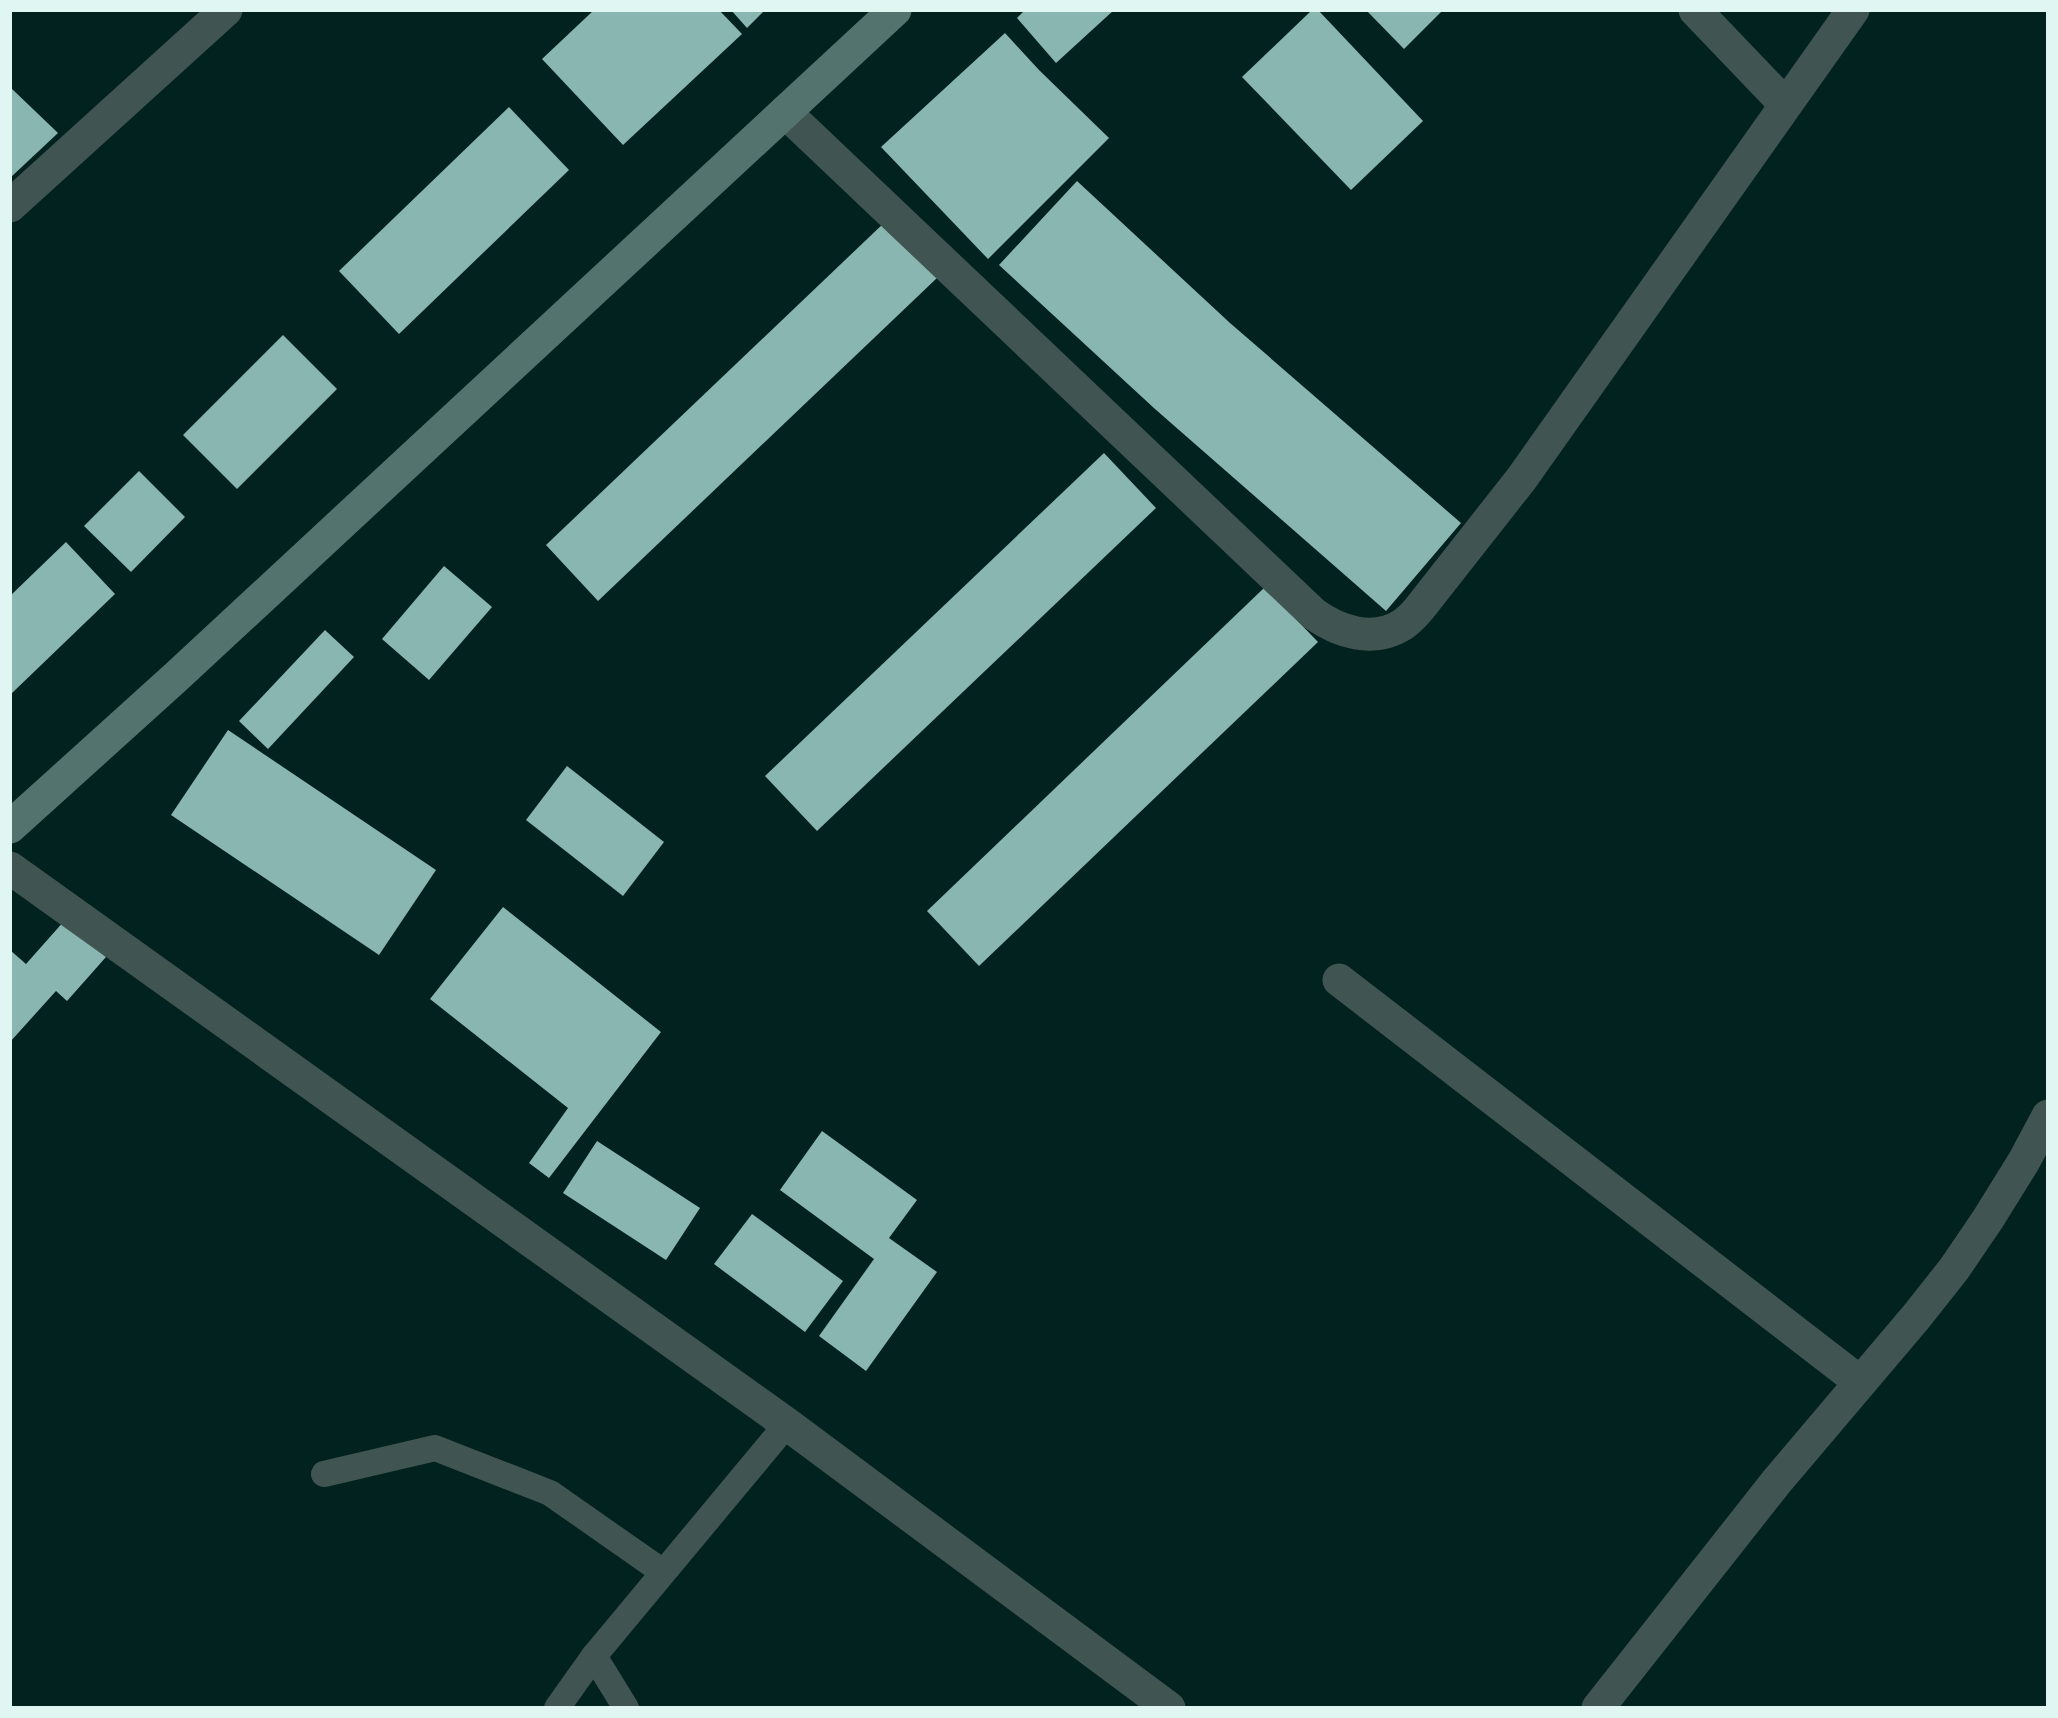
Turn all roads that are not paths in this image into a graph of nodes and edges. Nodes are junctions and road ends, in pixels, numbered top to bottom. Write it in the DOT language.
graph roads {
  1 [pos="226,10"];
  2 [pos="895,10"];
  3 [pos="1695,10"];
  4 [pos="1853,10"];
  5 [pos="1785,104"];
  6 [pos="784,112"];
  7 [pos="10,206"];
  8 [pos="10,826"];
  9 [pos="10,868"];
  10 [pos="1339,980"];
  11 [pos="2048,1116"];
  12 [pos="1860,1382"];
  13 [pos="787,1424"];
  14 [pos="324,1474"];
  15 [pos="663,1572"];
  16 [pos="594,1656"];
  17 [pos="1151,1703"];
  18 [pos="556,1707"];
  19 [pos="626,1707"];
  20 [pos="1598,1707"];
  1 -- 7 [label="street"];
  2 -- 6 [label="street"];
  3 -- 5 [label="street"];
  4 -- 5 [label="street"];
  5 -- 6 [label="street"];
  6 -- 8 [label="street"];
  9 -- 13 [label="street"];
  10 -- 12 [label="street"];
  11 -- 12 [label="street"];
  12 -- 20 [label="street"];
  13 -- 15 [label="lane"];
  13 -- 17 [label="street"];
  14 -- 15 [label="lane"];
  15 -- 16 [label="lane"];
  16 -- 18 [label="lane"];
  16 -- 19 [label="lane"];
}
